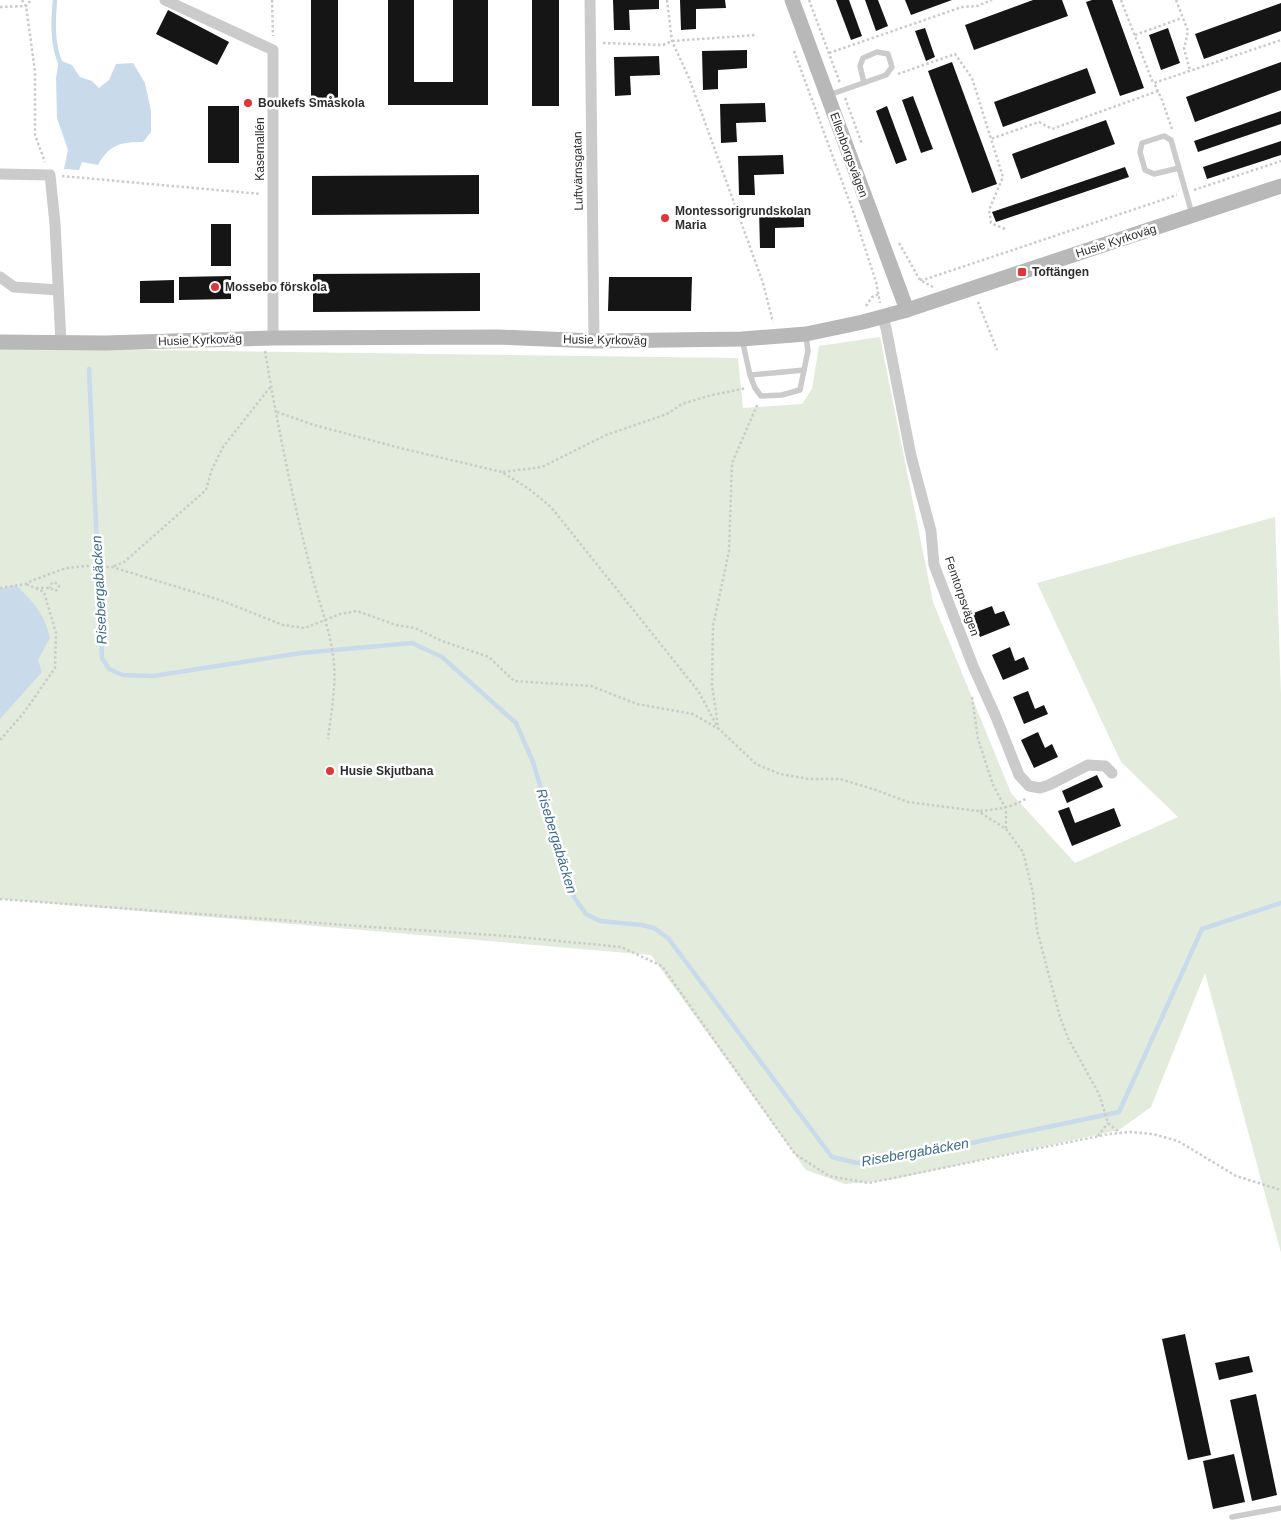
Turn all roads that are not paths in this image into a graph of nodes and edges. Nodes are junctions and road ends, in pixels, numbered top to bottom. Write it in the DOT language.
graph roads {
  1 [pos="165,0"];
  2 [pos="590,0"];
  3 [pos="792,0"];
  4 [pos="864,83"];
  5 [pos="827,96"];
  6 [pos="1179,168"];
  7 [pos="0,174"];
  8 [pos="1281,186"];
  9 [pos="1193,216"];
  10 [pos="0,277"];
  11 [pos="58,290"];
  12 [pos="907,310"];
  13 [pos="882,316"];
  14 [pos="806,334"];
  15 [pos="268,338"];
  16 [pos="742,339"];
  17 [pos="594,341"];
  18 [pos="0,342"];
  19 [pos="61,343"];
  20 [pos="804,370"];
  21 [pos="750,375"];
  22 [pos="1112,773"];
  23 [pos="1281,1508"];
  24 [pos="1232,1517"];
  1 -- 15 [label="street, Kasernallén"];
  2 -- 17 [label="street, Luftvärnsgatan"];
  3 -- 5 [label="street, Ellenborgsvägen"];
  4 -- 4 [label="lane"];
  4 -- 5 [label="lane"];
  5 -- 12 [label="street, Ellenborgsvägen"];
  6 -- 6 [label="lane"];
  6 -- 9 [label="lane"];
  7 -- 11 [label="street"];
  8 -- 9 [label="street, Husie Kyrkoväg"];
  9 -- 12 [label="street, Husie Kyrkoväg"];
  10 -- 11 [label="street"];
  11 -- 19 [label="street"];
  12 -- 13 [label="street, Husie Kyrkoväg"];
  13 -- 14 [label="street, Husie Kyrkoväg"];
  13 -- 22 [label="street, Femtorpsvägen"];
  14 -- 16 [label="street, Husie Kyrkoväg"];
  14 -- 20 [label="lane"];
  15 -- 17 [label="street, Husie Kyrkoväg"];
  15 -- 19 [label="street, Husie Kyrkoväg"];
  16 -- 17 [label="street, Husie Kyrkoväg"];
  16 -- 21 [label="lane"];
  18 -- 19 [label="street, Husie Kyrkoväg"];
  20 -- 21 [label="lane"];
  20 -- 21 [label="lane"];
  23 -- 24 [label="lane"];
}
